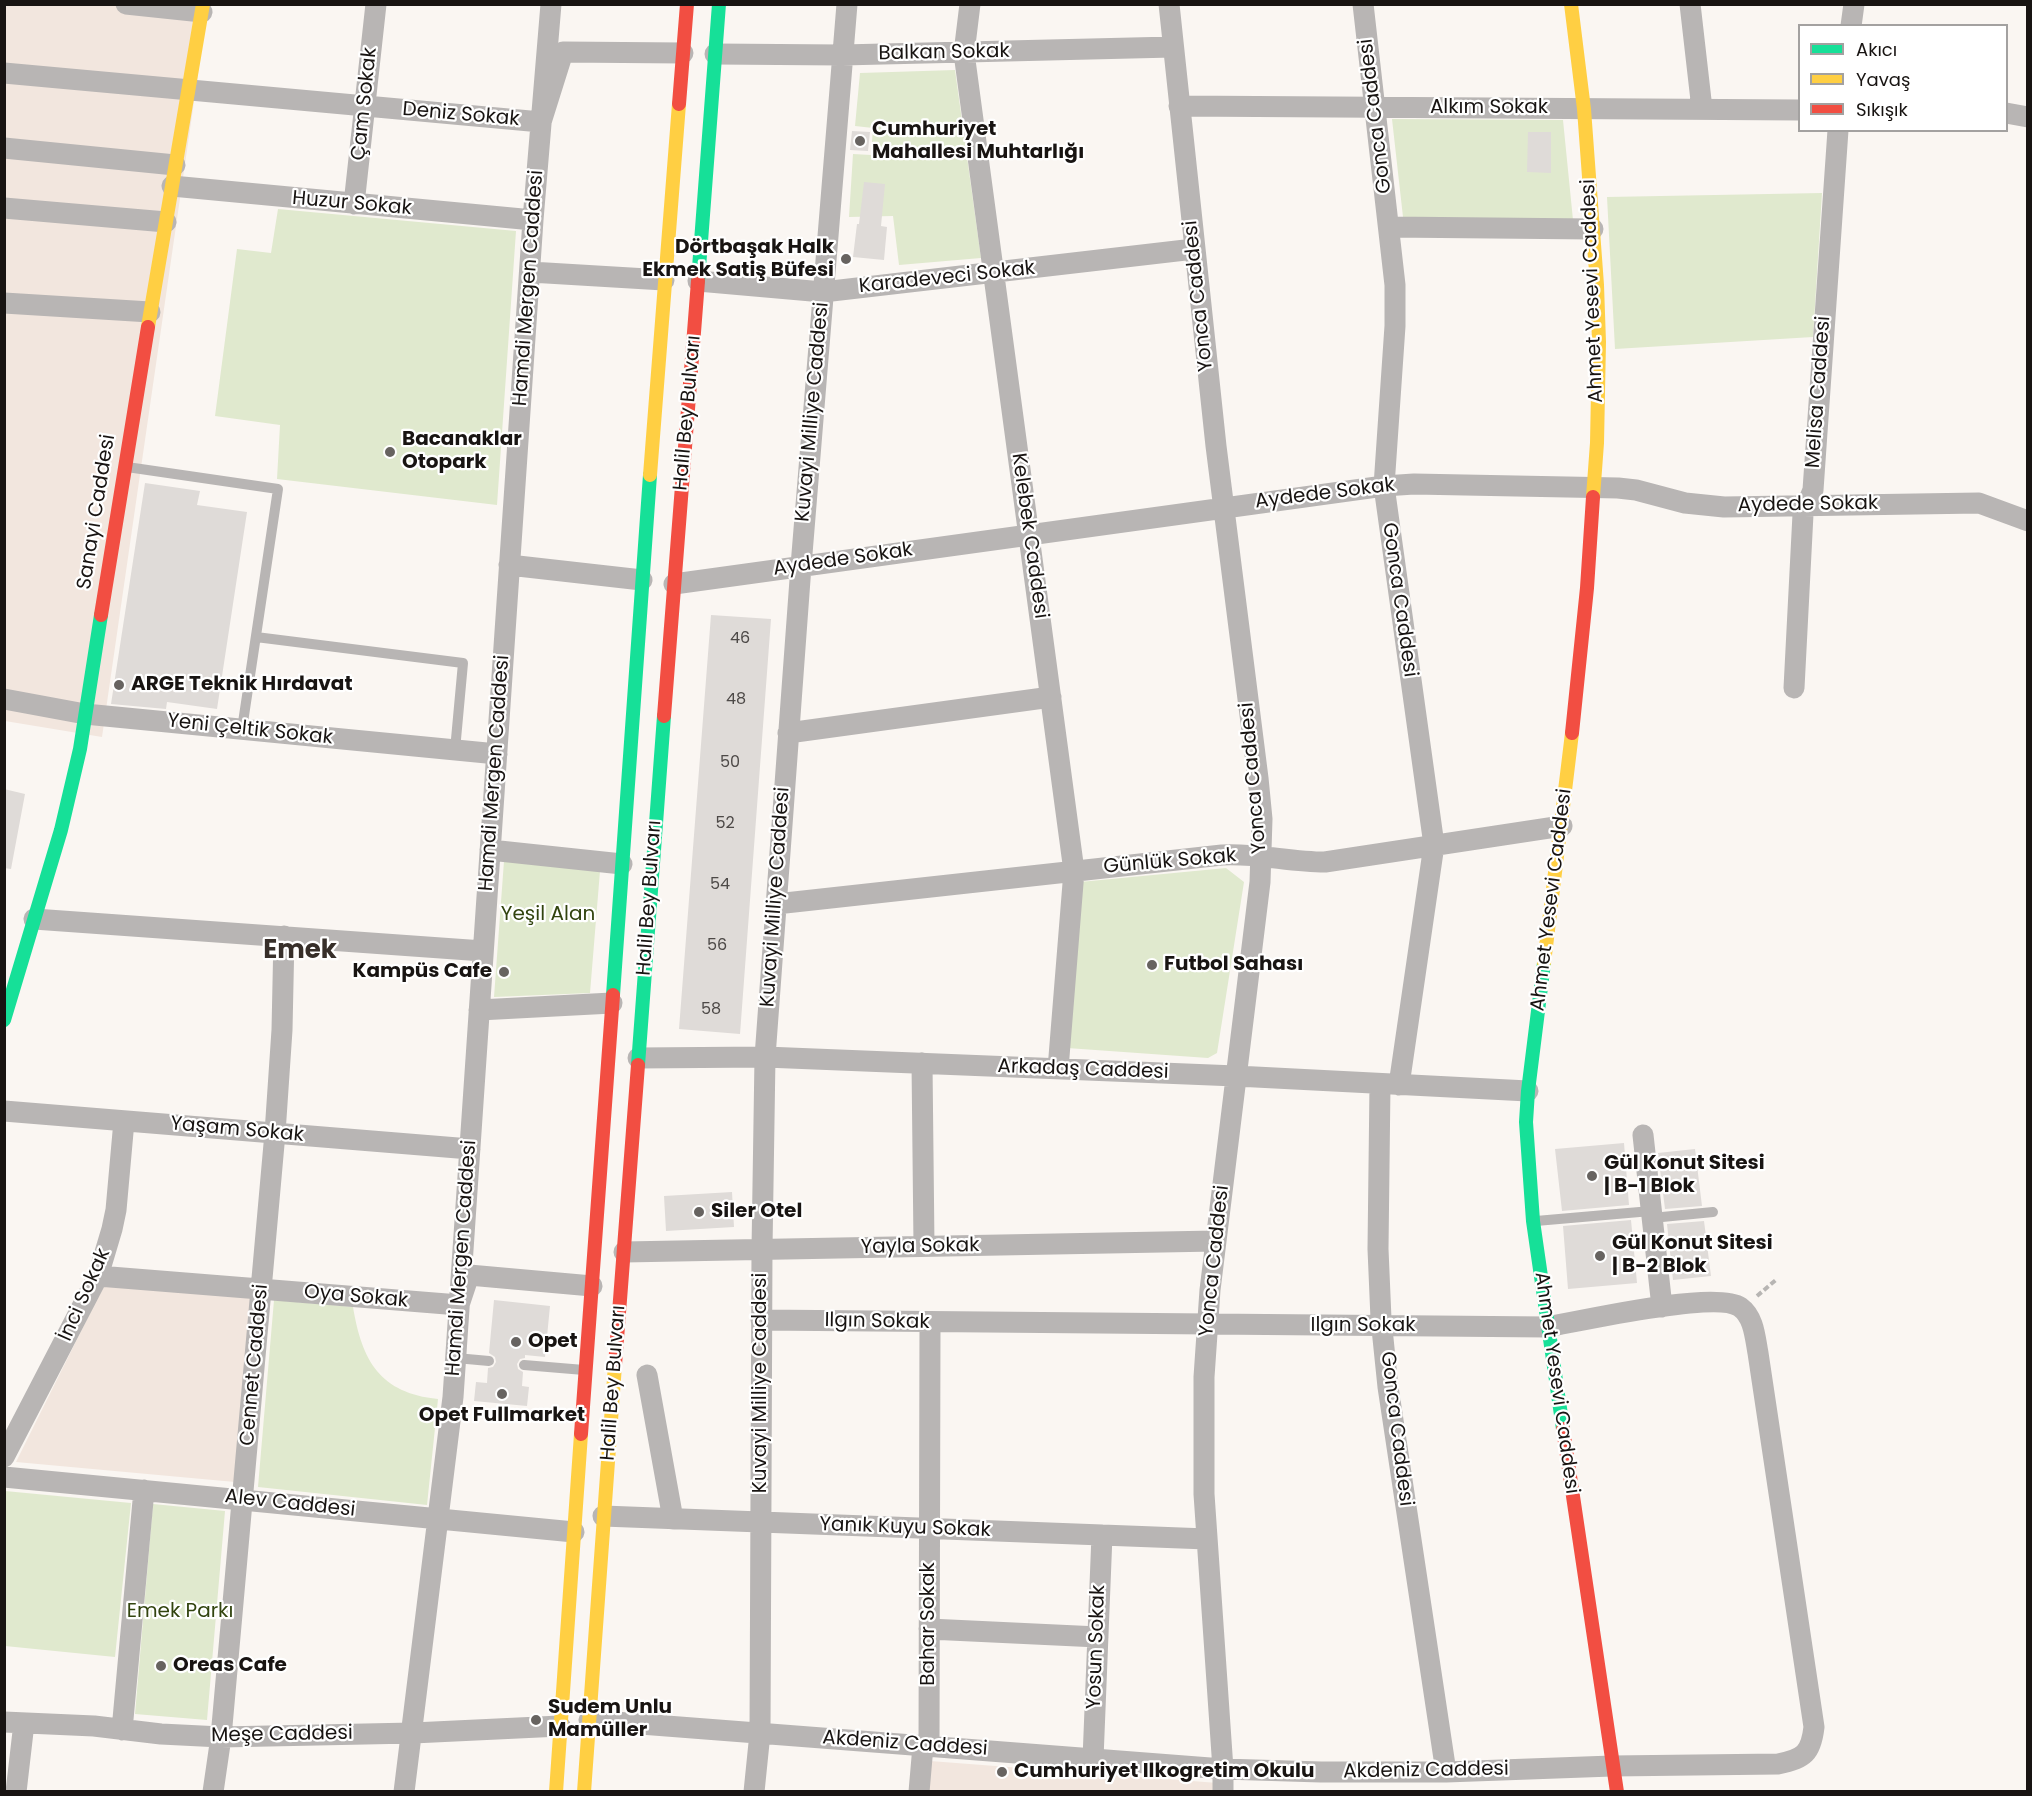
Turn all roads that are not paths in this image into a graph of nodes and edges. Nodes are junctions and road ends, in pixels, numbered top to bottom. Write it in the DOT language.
graph roads {
  1 [pos="126,4"];
  2 [pos="376,4"];
  3 [pos="551,4"];
  4 [pos="687,4"];
  5 [pos="719,4"];
  6 [pos="847,4"];
  7 [pos="970,4"];
  8 [pos="1169,4"];
  9 [pos="1363,4"];
  10 [pos="1571,4"];
  11 [pos="1690,4"];
  12 [pos="1854,4"];
  13 [pos="203,8"];
  14 [pos="1851,24"];
  15 [pos="1173,48"];
  16 [pos="683,53"];
  17 [pos="964,53"];
  18 [pos="715,54"];
  19 [pos="842,56"];
  20 [pos="4,73"];
  21 [pos="188,90"];
  22 [pos="365,106"];
  23 [pos="1179,106"];
  24 [pos="1375,108"];
  25 [pos="1584,109"];
  26 [pos="1702,109"];
  27 [pos="1798,110"];
  28 [pos="2008,113"];
  29 [pos="2028,117"];
  30 [pos="541,122"];
  31 [pos="1838,132"];
  32 [pos="4,148"];
  33 [pos="175,165"];
  34 [pos="172,186"];
  35 [pos="354,204"];
  36 [pos="4,208"];
  37 [pos="533,220"];
  38 [pos="165,222"];
  39 [pos="1390,227"];
  40 [pos="1593,230"];
  41 [pos="1194,249"];
  42 [pos="530,272"];
  43 [pos="994,273"];
  44 [pos="664,280"];
  45 [pos="698,281"];
  46 [pos="823,291"];
  47 [pos="4,303"];
  48 [pos="150,312"];
  49 [pos="124,466"];
  50 [pos="1384,486"];
  51 [pos="1594,487"];
  52 [pos="1807,505"];
  53 [pos="1223,507"];
  54 [pos="2028,521"];
  55 [pos="1029,534"];
  56 [pos="509,565"];
  57 [pos="801,566"];
  58 [pos="642,580"];
  59 [pos="674,584"];
  60 [pos="256,637"];
  61 [pos="1794,688"];
  62 [pos="1051,697"];
  63 [pos="4,699"];
  64 [pos="85,714"];
  65 [pos="242,729"];
  66 [pos="788,733"];
  67 [pos="455,750"];
  68 [pos="496,754"];
  69 [pos="1562,826"];
  70 [pos="1434,845"];
  71 [pos="490,850"];
  72 [pos="1262,855"];
  73 [pos="622,864"];
  74 [pos="1074,871"];
  75 [pos="776,904"];
  76 [pos="34,919"];
  77 [pos="284,936"];
  78 [pos="483,951"];
  79 [pos="612,1003"];
  80 [pos="479,1010"];
  81 [pos="4,1020"];
  82 [pos="765,1057"];
  83 [pos="638,1058"];
  84 [pos="922,1063"];
  85 [pos="1058,1069"];
  86 [pos="1236,1076"];
  87 [pos="1390,1085"];
  88 [pos="1528,1092"];
  89 [pos="4,1111"];
  90 [pos="124,1121"];
  91 [pos="276,1133"];
  92 [pos="1642,1135"];
  93 [pos="470,1149"];
  94 [pos="1713,1212"];
  95 [pos="1652,1215"];
  96 [pos="1533,1221"];
  97 [pos="1216,1241"];
  98 [pos="924,1246"];
  99 [pos="762,1249"];
  100 [pos="624,1252"];
  101 [pos="98,1276"];
  102 [pos="592,1286"];
  103 [pos="262,1289"];
  104 [pos="459,1305"];
  105 [pos="1662,1307"];
  106 [pos="761,1320"];
  107 [pos="930,1322"];
  108 [pos="1207,1325"];
  109 [pos="1383,1326"];
  110 [pos="1547,1327"];
  111 [pos="456,1358"];
  112 [pos="489,1361"];
  113 [pos="524,1365"];
  114 [pos="586,1371"];
  115 [pos="647,1375"];
  116 [pos="4,1457"];
  117 [pos="4,1477"];
  118 [pos="144,1490"];
  119 [pos="243,1499"];
  120 [pos="603,1516"];
  121 [pos="438,1518"];
  122 [pos="673,1519"];
  123 [pos="761,1522"];
  124 [pos="929,1529"];
  125 [pos="574,1532"];
  126 [pos="1102,1535"];
  127 [pos="1207,1539"];
  128 [pos="1798,1625"];
  129 [pos="929,1629"];
  130 [pos="1098,1637"];
  131 [pos="589,1720"];
  132 [pos="14,1722"];
  133 [pos="561,1726"];
  134 [pos="122,1730"];
  135 [pos="413,1733"];
  136 [pos="760,1733"];
  137 [pos="221,1737"];
  138 [pos="926,1746"];
  139 [pos="1093,1759"];
  140 [pos="1612,1766"];
  141 [pos="1223,1768"];
  142 [pos="1446,1772"];
  143 [pos="16,1791"];
  144 [pos="213,1791"];
  145 [pos="404,1791"];
  146 [pos="556,1791"];
  147 [pos="584,1791"];
  148 [pos="754,1791"];
  149 [pos="919,1791"];
  150 [pos="1223,1791"];
  151 [pos="1617,1791"];
  1 -- 13 [label="street"];
  2 -- 22 [label="street, Çam Sokak"];
  3 -- 30 [label="street, Hamdi Mergen Caddesi"];
  4 -- 16 [label="main road, Halil Bey Bulvarı"];
  5 -- 18 [label="main road, Halil Bey Bulvarı"];
  6 -- 19 [label="street, Kuvayi Milliye Caddesi"];
  7 -- 17 [label="street, Kelebek Caddesi"];
  8 -- 15 [label="street, Yonca Caddesi"];
  9 -- 24 [label="street, Gonca Caddesi"];
  10 -- 25 [label="main road, Ahmet Yesevi Caddesi"];
  11 -- 26 [label="street"];
  12 -- 14 [label="street"];
  13 -- 21 [label="main road, Sanayi Caddesi"];
  15 -- 17 [label="street, Balkan Sokak"];
  15 -- 23 [label="street, Yonca Caddesi"];
  16 -- 30 [label="street, Deniz Sokak"];
  16 -- 44 [label="main road, Halil Bey Bulvarı"];
  17 -- 19 [label="street, Balkan Sokak"];
  17 -- 43 [label="street, Kelebek Caddesi"];
  18 -- 19 [label="street, Balkan Sokak"];
  18 -- 45 [label="main road, Halil Bey Bulvarı"];
  19 -- 46 [label="street, Kuvayi Milliye Caddesi"];
  20 -- 21 [label="street, Deniz Sokak"];
  21 -- 22 [label="street, Deniz Sokak"];
  21 -- 33 [label="main road, Sanayi Caddesi"];
  22 -- 30 [label="street, Deniz Sokak"];
  22 -- 35 [label="street, Çam Sokak"];
  23 -- 24 [label="street, Alkım Sokak"];
  23 -- 41 [label="street, Yonca Caddesi"];
  24 -- 25 [label="street, Alkım Sokak"];
  24 -- 39 [label="street, Gonca Caddesi"];
  25 -- 26 [label="street, Alkım Sokak"];
  25 -- 40 [label="main road, Ahmet Yesevi Caddesi"];
  26 -- 27 [label="street, Alkım Sokak"];
  28 -- 29 [label="street"];
  30 -- 37 [label="street, Hamdi Mergen Caddesi"];
  31 -- 52 [label="street, Melisa Caddesi"];
  32 -- 33 [label="street"];
  33 -- 34 [label="main road, Sanayi Caddesi"];
  34 -- 35 [label="street, Huzur Sokak"];
  34 -- 38 [label="main road, Sanayi Caddesi"];
  35 -- 37 [label="street, Huzur Sokak"];
  36 -- 38 [label="street"];
  37 -- 42 [label="street, Hamdi Mergen Caddesi"];
  38 -- 48 [label="main road, Sanayi Caddesi"];
  39 -- 40 [label="street"];
  39 -- 50 [label="street, Gonca Caddesi"];
  40 -- 51 [label="main road, Ahmet Yesevi Caddesi"];
  41 -- 43 [label="street, Karadeveci Sokak"];
  41 -- 53 [label="street, Yonca Caddesi"];
  42 -- 44 [label="street"];
  42 -- 56 [label="street, Hamdi Mergen Caddesi"];
  43 -- 46 [label="street, Karadeveci Sokak"];
  43 -- 55 [label="street, Kelebek Caddesi"];
  44 -- 58 [label="main road, Halil Bey Bulvarı"];
  45 -- 46 [label="street, Karadeveci Sokak"];
  45 -- 59 [label="main road, Halil Bey Bulvarı"];
  46 -- 57 [label="street, Kuvayi Milliye Caddesi"];
  47 -- 48 [label="street"];
  48 -- 49 [label="main road, Sanayi Caddesi"];
  49 -- 60 [label="lane"];
  49 -- 64 [label="main road, Sanayi Caddesi"];
  50 -- 51 [label="street, Aydede Sokak"];
  50 -- 53 [label="street, Aydede Sokak"];
  50 -- 70 [label="street, Gonca Caddesi"];
  51 -- 52 [label="street, Aydede Sokak"];
  51 -- 69 [label="main road, Ahmet Yesevi Caddesi"];
  52 -- 54 [label="street, Aydede Sokak"];
  52 -- 61 [label="street, Melisa Caddesi"];
  53 -- 55 [label="street, Aydede Sokak"];
  53 -- 72 [label="street, Yonca Caddesi"];
  55 -- 57 [label="street, Aydede Sokak"];
  55 -- 62 [label="street, Kelebek Caddesi"];
  56 -- 58 [label="street"];
  56 -- 68 [label="street, Hamdi Mergen Caddesi"];
  57 -- 59 [label="street, Aydede Sokak"];
  57 -- 66 [label="street, Kuvayi Milliye Caddesi"];
  58 -- 73 [label="main road, Halil Bey Bulvarı"];
  59 -- 83 [label="main road, Halil Bey Bulvarı"];
  60 -- 65 [label="lane"];
  60 -- 67 [label="lane"];
  62 -- 66 [label="street"];
  62 -- 74 [label="street, Kelebek Caddesi"];
  63 -- 64 [label="street, Yeni Çeltik Sokak"];
  64 -- 65 [label="street, Yeni Çeltik Sokak"];
  64 -- 76 [label="main road, Sanayi Caddesi"];
  65 -- 67 [label="street, Yeni Çeltik Sokak"];
  66 -- 75 [label="street, Kuvayi Milliye Caddesi"];
  67 -- 68 [label="street, Yeni Çeltik Sokak"];
  68 -- 71 [label="street, Hamdi Mergen Caddesi"];
  69 -- 70 [label="street, Günlük Sokak"];
  69 -- 88 [label="main road, Ahmet Yesevi Caddesi"];
  70 -- 72 [label="street, Günlük Sokak"];
  70 -- 87 [label="street, Gonca Caddesi"];
  71 -- 73 [label="street"];
  71 -- 78 [label="street, Hamdi Mergen Caddesi"];
  72 -- 74 [label="street, Günlük Sokak"];
  72 -- 86 [label="street, Yonca Caddesi"];
  73 -- 79 [label="main road, Halil Bey Bulvarı"];
  74 -- 75 [label="street, Günlük Sokak"];
  74 -- 85 [label="street, Kelebek Caddesi"];
  75 -- 82 [label="street, Kuvayi Milliye Caddesi"];
  76 -- 77 [label="street"];
  76 -- 81 [label="main road, Sanayi Caddesi"];
  77 -- 78 [label="street"];
  77 -- 91 [label="street, Cennet Caddesi"];
  78 -- 80 [label="street, Hamdi Mergen Caddesi"];
  79 -- 80 [label="street"];
  79 -- 102 [label="main road, Halil Bey Bulvarı"];
  80 -- 93 [label="street, Hamdi Mergen Caddesi"];
  82 -- 83 [label="street, Arkadaş Caddesi"];
  82 -- 84 [label="street, Arkadaş Caddesi"];
  82 -- 99 [label="street, Kuvayi Milliye Caddesi"];
  83 -- 100 [label="main road, Halil Bey Bulvarı"];
  84 -- 85 [label="street, Arkadaş Caddesi"];
  84 -- 98 [label="street"];
  85 -- 86 [label="street, Arkadaş Caddesi"];
  86 -- 87 [label="street, Arkadaş Caddesi"];
  86 -- 97 [label="street, Yonca Caddesi"];
  87 -- 88 [label="street, Arkadaş Caddesi"];
  87 -- 109 [label="street, Gonca Caddesi"];
  88 -- 96 [label="main road, Ahmet Yesevi Caddesi"];
  89 -- 90 [label="street, Yaşam Sokak"];
  90 -- 91 [label="street, Yaşam Sokak"];
  90 -- 101 [label="street, İnci Sokak"];
  91 -- 93 [label="street, Yaşam Sokak"];
  91 -- 103 [label="street, Cennet Caddesi"];
  92 -- 95 [label="street"];
  93 -- 104 [label="street, Hamdi Mergen Caddesi"];
  94 -- 95 [label="lane"];
  95 -- 96 [label="lane"];
  95 -- 105 [label="street"];
  96 -- 110 [label="main road, Ahmet Yesevi Caddesi"];
  97 -- 98 [label="street, Yayla Sokak"];
  97 -- 108 [label="street, Yonca Caddesi"];
  98 -- 99 [label="street, Yayla Sokak"];
  99 -- 100 [label="street, Yayla Sokak"];
  99 -- 106 [label="street, Kuvayi Milliye Caddesi"];
  100 -- 120 [label="main road, Halil Bey Bulvarı"];
  101 -- 103 [label="street, Oya Sokak"];
  101 -- 116 [label="street, İnci Sokak"];
  102 -- 104 [label="street"];
  102 -- 114 [label="main road, Halil Bey Bulvarı"];
  103 -- 104 [label="street, Oya Sokak"];
  103 -- 119 [label="street, Cennet Caddesi"];
  104 -- 111 [label="street, Hamdi Mergen Caddesi"];
  105 -- 110 [label="street, Ilgın Sokak"];
  105 -- 128 [label="street, Ilgın Sokak"];
  106 -- 107 [label="street, Ilgın Sokak"];
  106 -- 123 [label="street, Kuvayi Milliye Caddesi"];
  107 -- 108 [label="street, Ilgın Sokak"];
  107 -- 124 [label="street, Bahar Sokak"];
  108 -- 109 [label="street, Ilgın Sokak"];
  108 -- 127 [label="street, Yonca Caddesi"];
  109 -- 110 [label="street, Ilgın Sokak"];
  109 -- 142 [label="street, Gonca Caddesi"];
  110 -- 140 [label="main road, Ahmet Yesevi Caddesi"];
  111 -- 112 [label="lane"];
  111 -- 121 [label="street, Hamdi Mergen Caddesi"];
  113 -- 114 [label="lane"];
  114 -- 125 [label="main road, Halil Bey Bulvarı"];
  115 -- 122 [label="street, Halil Bey Bulvarı"];
  117 -- 118 [label="street, Alev Caddesi"];
  118 -- 119 [label="street, Alev Caddesi"];
  118 -- 134 [label="street"];
  119 -- 121 [label="street, Alev Caddesi"];
  119 -- 137 [label="street, Cennet Caddesi"];
  120 -- 122 [label="street, Yanık Kuyu Sokak"];
  120 -- 131 [label="main road, Halil Bey Bulvarı"];
  121 -- 125 [label="street, Alev Caddesi"];
  121 -- 135 [label="street, Hamdi Mergen Caddesi"];
  122 -- 123 [label="street, Yanık Kuyu Sokak"];
  123 -- 124 [label="street, Yanık Kuyu Sokak"];
  123 -- 136 [label="street, Kuvayi Milliye Caddesi"];
  124 -- 126 [label="street, Yanık Kuyu Sokak"];
  124 -- 129 [label="street, Bahar Sokak"];
  125 -- 133 [label="main road, Halil Bey Bulvarı"];
  126 -- 127 [label="street, Yanık Kuyu Sokak"];
  126 -- 130 [label="street, Yosun Sokak"];
  127 -- 141 [label="street, Yonca Caddesi"];
  128 -- 140 [label="street, Akdeniz Caddesi"];
  129 -- 130 [label="street"];
  129 -- 138 [label="street, Bahar Sokak"];
  130 -- 139 [label="street, Yosun Sokak"];
  131 -- 136 [label="street, Akdeniz Caddesi"];
  131 -- 147 [label="main road, Halil Bey Bulvarı"];
  132 -- 134 [label="street, Meşe Caddesi"];
  132 -- 143 [label="street"];
  133 -- 135 [label="street, Meşe Caddesi"];
  133 -- 146 [label="main road, Halil Bey Bulvarı"];
  134 -- 137 [label="street, Meşe Caddesi"];
  135 -- 137 [label="street, Meşe Caddesi"];
  135 -- 145 [label="street, Hamdi Mergen Caddesi"];
  136 -- 138 [label="street, Akdeniz Caddesi"];
  136 -- 148 [label="street, Kuvayi Milliye Caddesi"];
  137 -- 144 [label="street, Cennet Caddesi"];
  138 -- 139 [label="street, Akdeniz Caddesi"];
  138 -- 149 [label="street, Bahar Sokak"];
  139 -- 141 [label="street, Akdeniz Caddesi"];
  140 -- 142 [label="street, Akdeniz Caddesi"];
  140 -- 151 [label="main road, Ahmet Yesevi Caddesi"];
  141 -- 142 [label="street, Akdeniz Caddesi"];
  141 -- 150 [label="street, Yonca Caddesi"];
}
